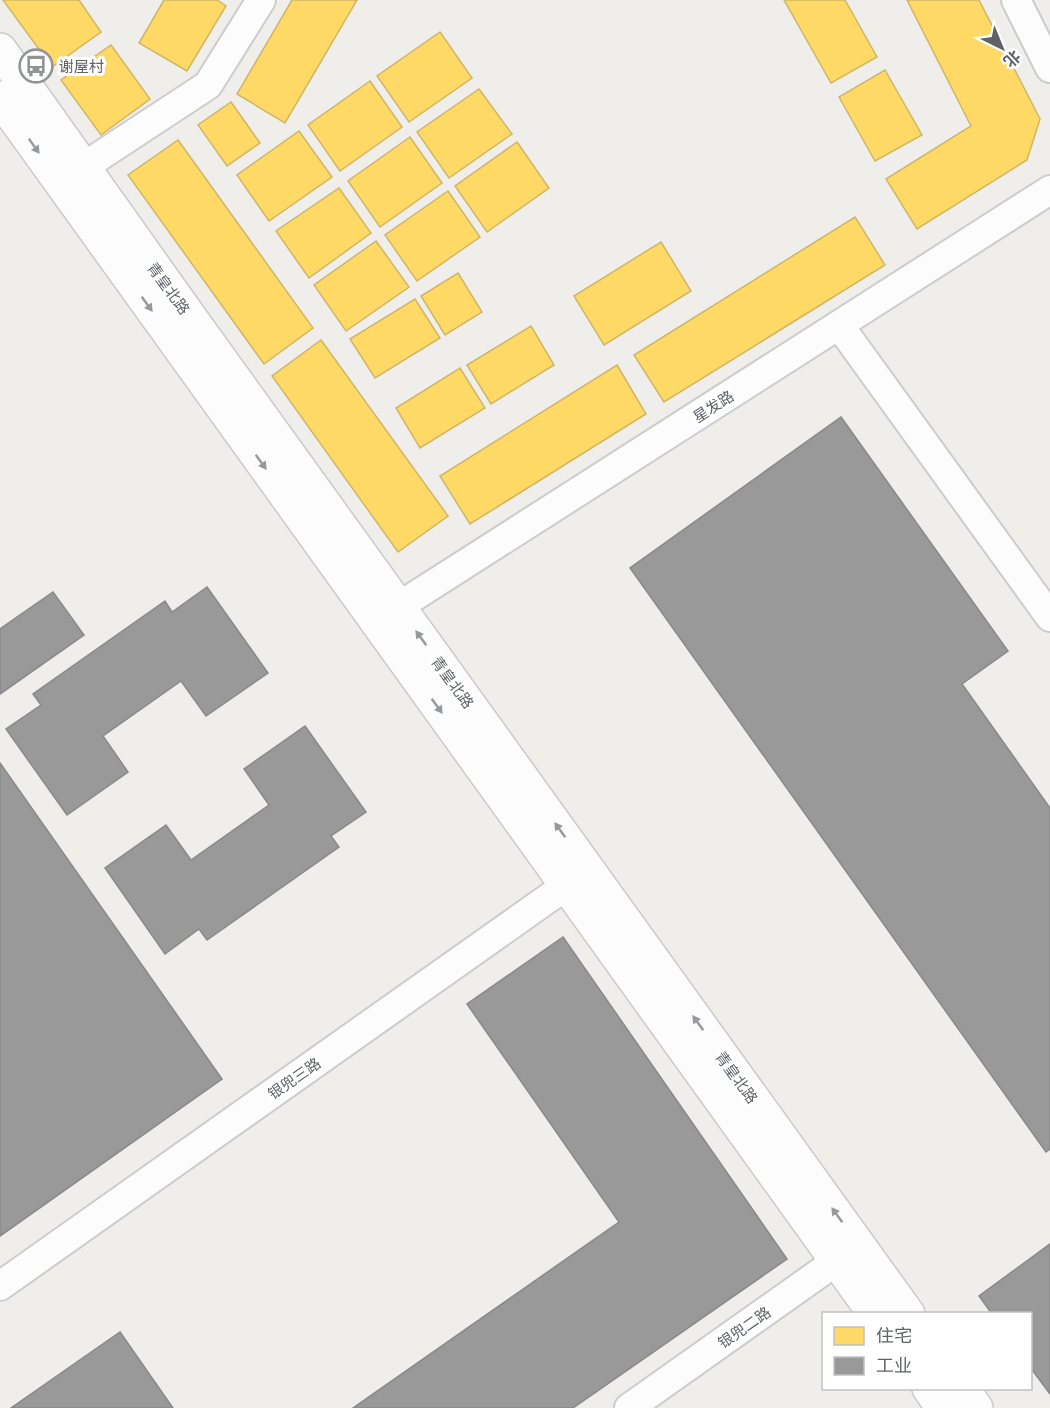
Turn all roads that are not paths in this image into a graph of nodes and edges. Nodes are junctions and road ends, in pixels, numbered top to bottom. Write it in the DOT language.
graph roads {
  1 [pos="261,0"];
  2 [pos="1016,0"];
  3 [pos="1050,68"];
  4 [pos="3,74"];
  5 [pos="72,175"];
  6 [pos="1050,190"];
  7 [pos="839,325"];
  8 [pos="387,614"];
  9 [pos="1050,617"];
  10 [pos="577,878"];
  11 [pos="848,1253"];
  12 [pos="0,1286"];
  13 [pos="874,1312"];
  14 [pos="906,1312"];
  15 [pos="930,1390"];
  16 [pos="963,1390"];
  17 [pos="629,1408"];
  18 [pos="943,1408"];
  19 [pos="976,1408"];
  1 -- 5 [label="street"];
  2 -- 3 [label="street"];
  4 -- 5 [label="street, 青皇北路"];
  5 -- 8 [label="street, 青皇北路"];
  6 -- 7 [label="street, 星发路"];
  7 -- 8 [label="street, 星发路"];
  7 -- 9 [label="street"];
  8 -- 10 [label="street, 青皇北路"];
  10 -- 11 [label="street, 青皇北路"];
  10 -- 12 [label="street, 银兜三路"];
  11 -- 13 [label="street, 青皇北路"];
  11 -- 14 [label="street, 青皇北路"];
  11 -- 17 [label="street, 银兜二路"];
  15 -- 18 [label="street"];
  16 -- 19 [label="street"];
}
